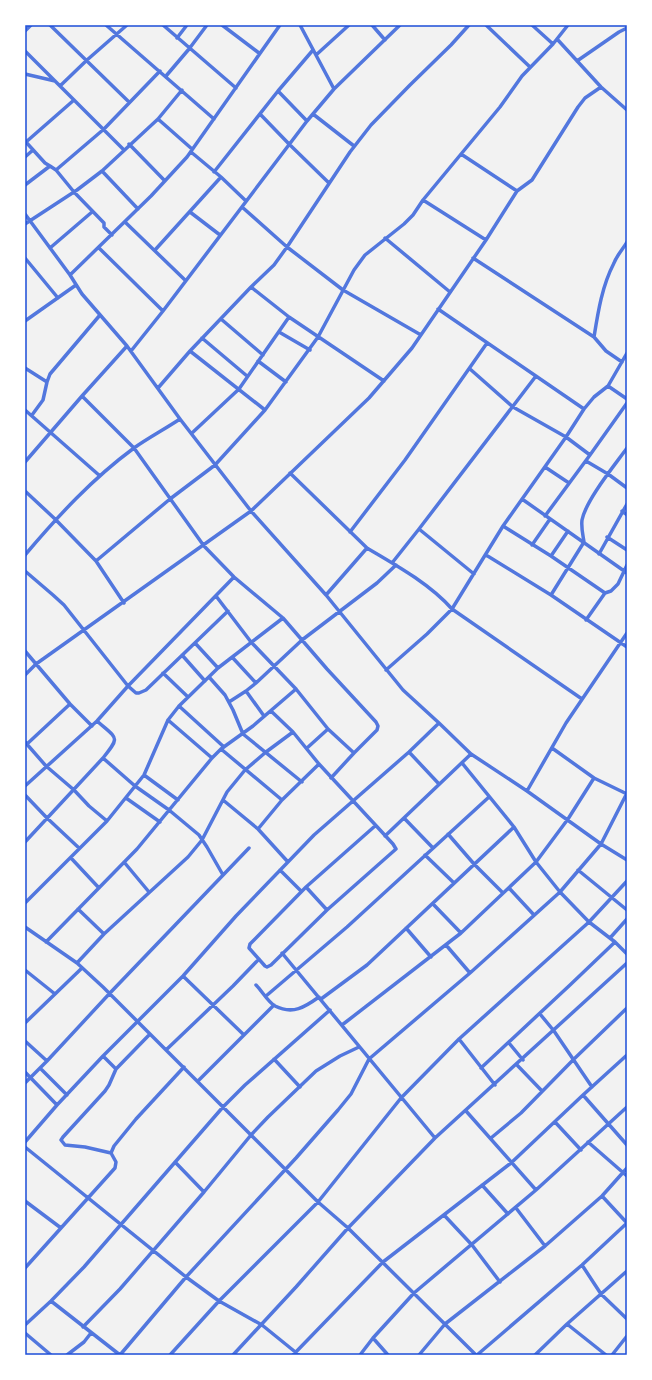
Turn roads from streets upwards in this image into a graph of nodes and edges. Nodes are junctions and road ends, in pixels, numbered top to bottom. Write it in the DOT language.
graph roads {
  1 [pos="31,25"];
  2 [pos="50,25"];
  3 [pos="106,25"];
  4 [pos="127,25"];
  5 [pos="163,25"];
  6 [pos="187,25"];
  7 [pos="207,25"];
  8 [pos="222,25"];
  9 [pos="280,25"];
  10 [pos="300,25"];
  11 [pos="349,25"];
  12 [pos="372,25"];
  13 [pos="400,25"];
  14 [pos="469,25"];
  15 [pos="486,25"];
  16 [pos="532,25"];
  17 [pos="568,25"];
  18 [pos="627,28"];
  19 [pos="25,31"];
  20 [pos="117,34"];
  21 [pos="177,38"];
  22 [pos="557,39"];
  23 [pos="385,40"];
  24 [pos="553,44"];
  25 [pos="189,49"];
  26 [pos="312,50"];
  27 [pos="25,51"];
  28 [pos="259,53"];
  29 [pos="316,55"];
  30 [pos="87,60"];
  31 [pos="577,60"];
  32 [pos="530,67"];
  33 [pos="160,71"];
  34 [pos="25,74"];
  35 [pos="166,76"];
  36 [pos="55,81"];
  37 [pos="60,86"];
  38 [pos="236,88"];
  39 [pos="602,88"];
  40 [pos="334,89"];
  41 [pos="182,90"];
  42 [pos="278,91"];
  43 [pos="74,100"];
  44 [pos="129,102"];
  45 [pos="627,110"];
  46 [pos="260,114"];
  47 [pos="313,114"];
  48 [pos="158,119"];
  49 [pos="214,119"];
  50 [pos="307,121"];
  51 [pos="104,129"];
  52 [pos="25,142"];
  53 [pos="129,144"];
  54 [pos="289,144"];
  55 [pos="354,146"];
  56 [pos="33,150"];
  57 [pos="124,150"];
  58 [pos="191,150"];
  59 [pos="461,154"];
  60 [pos="25,156"];
  61 [pos="50,166"];
  62 [pos="56,170"];
  63 [pos="102,170"];
  64 [pos="214,172"];
  65 [pos="220,177"];
  66 [pos="165,181"];
  67 [pos="329,183"];
  68 [pos="25,186"];
  69 [pos="517,191"];
  70 [pos="74,192"];
  71 [pos="422,200"];
  72 [pos="246,201"];
  73 [pos="242,207"];
  74 [pos="138,209"];
  75 [pos="92,212"];
  76 [pos="190,212"];
  77 [pos="25,214"];
  78 [pos="30,221"];
  79 [pos="125,222"];
  80 [pos="25,224"];
  81 [pos="112,235"];
  82 [pos="220,235"];
  83 [pos="385,238"];
  84 [pos="486,240"];
  85 [pos="627,242"];
  86 [pos="287,247"];
  87 [pos="50,248"];
  88 [pos="99,248"];
  89 [pos="155,250"];
  90 [pos="25,258"];
  91 [pos="473,258"];
  92 [pos="70,275"];
  93 [pos="185,280"];
  94 [pos="76,285"];
  95 [pos="251,287"];
  96 [pos="343,290"];
  97 [pos="450,292"];
  98 [pos="58,298"];
  99 [pos="438,309"];
  100 [pos="162,311"];
  101 [pos="100,315"];
  102 [pos="25,316"];
  103 [pos="289,317"];
  104 [pos="221,318"];
  105 [pos="27,320"];
  106 [pos="279,332"];
  107 [pos="421,335"];
  108 [pos="318,337"];
  109 [pos="594,337"];
  110 [pos="202,338"];
  111 [pos="487,343"];
  112 [pos="127,346"];
  113 [pos="310,350"];
  114 [pos="131,351"];
  115 [pos="190,351"];
  116 [pos="627,353"];
  117 [pos="263,355"];
  118 [pos="258,361"];
  119 [pos="622,362"];
  120 [pos="25,368"];
  121 [pos="470,369"];
  122 [pos="247,376"];
  123 [pos="536,376"];
  124 [pos="384,381"];
  125 [pos="47,382"];
  126 [pos="286,382"];
  127 [pos="608,386"];
  128 [pos="158,388"];
  129 [pos="239,389"];
  130 [pos="82,396"];
  131 [pos="627,399"];
  132 [pos="627,403"];
  133 [pos="513,407"];
  134 [pos="584,409"];
  135 [pos="25,410"];
  136 [pos="265,410"];
  137 [pos="32,415"];
  138 [pos="180,419"];
  139 [pos="51,432"];
  140 [pos="192,434"];
  141 [pos="566,437"];
  142 [pos="134,448"];
  143 [pos="627,448"];
  144 [pos="590,455"];
  145 [pos="586,461"];
  146 [pos="25,462"];
  147 [pos="215,465"];
  148 [pos="545,467"];
  149 [pos="290,473"];
  150 [pos="608,474"];
  151 [pos="100,476"];
  152 [pos="569,483"];
  153 [pos="627,488"];
  154 [pos="25,491"];
  155 [pos="170,499"];
  156 [pos="522,499"];
  157 [pos="627,504"];
  158 [pos="251,511"];
  159 [pos="622,511"];
  160 [pos="627,515"];
  161 [pos="545,516"];
  162 [pos="55,519"];
  163 [pos="550,519"];
  164 [pos="503,526"];
  165 [pos="419,529"];
  166 [pos="568,531"];
  167 [pos="350,532"];
  168 [pos="607,537"];
  169 [pos="584,542"];
  170 [pos="532,545"];
  171 [pos="204,546"];
  172 [pos="367,548"];
  173 [pos="627,550"];
  174 [pos="599,554"];
  175 [pos="25,555"];
  176 [pos="486,555"];
  177 [pos="550,556"];
  178 [pos="96,561"];
  179 [pos="394,564"];
  180 [pos="627,565"];
  181 [pos="568,569"];
  182 [pos="25,571"];
  183 [pos="625,572"];
  184 [pos="474,574"];
  185 [pos="234,577"];
  186 [pos="605,593"];
  187 [pos="326,595"];
  188 [pos="551,595"];
  189 [pos="216,596"];
  190 [pos="124,602"];
  191 [pos="452,610"];
  192 [pos="228,611"];
  193 [pos="340,612"];
  194 [pos="283,618"];
  195 [pos="586,620"];
  196 [pos="85,630"];
  197 [pos="627,633"];
  198 [pos="302,640"];
  199 [pos="251,642"];
  200 [pos="621,642"];
  201 [pos="195,643"];
  202 [pos="627,647"];
  203 [pos="25,651"];
  204 [pos="182,655"];
  205 [pos="232,657"];
  206 [pos="36,664"];
  207 [pos="275,667"];
  208 [pos="218,668"];
  209 [pos="386,670"];
  210 [pos="163,673"];
  211 [pos="25,675"];
  212 [pos="208,678"];
  213 [pos="205,681"];
  214 [pos="256,684"];
  215 [pos="128,686"];
  216 [pos="296,689"];
  217 [pos="246,692"];
  218 [pos="188,696"];
  219 [pos="582,699"];
  220 [pos="229,702"];
  221 [pos="70,704"];
  222 [pos="179,706"];
  223 [pos="271,711"];
  224 [pos="264,716"];
  225 [pos="168,720"];
  226 [pos="97,721"];
  227 [pos="439,723"];
  228 [pos="92,726"];
  229 [pos="328,729"];
  230 [pos="293,732"];
  231 [pos="243,734"];
  232 [pos="26,743"];
  233 [pos="223,748"];
  234 [pos="307,748"];
  235 [pos="552,748"];
  236 [pos="266,752"];
  237 [pos="409,752"];
  238 [pos="354,753"];
  239 [pos="471,754"];
  240 [pos="103,758"];
  241 [pos="212,758"];
  242 [pos="462,763"];
  243 [pos="319,764"];
  244 [pos="46,766"];
  245 [pos="245,770"];
  246 [pos="144,775"];
  247 [pos="332,778"];
  248 [pos="594,778"];
  249 [pos="302,782"];
  250 [pos="439,784"];
  251 [pos="25,786"];
  252 [pos="135,786"];
  253 [pos="74,790"];
  254 [pos="527,791"];
  255 [pos="627,794"];
  256 [pos="25,795"];
  257 [pos="489,797"];
  258 [pos="126,798"];
  259 [pos="178,800"];
  260 [pos="223,800"];
  261 [pos="282,800"];
  262 [pos="352,801"];
  263 [pos="169,810"];
  264 [pos="47,818"];
  265 [pos="404,818"];
  266 [pos="568,819"];
  267 [pos="107,821"];
  268 [pos="160,822"];
  269 [pos="376,826"];
  270 [pos="514,827"];
  271 [pos="258,829"];
  272 [pos="448,834"];
  273 [pos="385,836"];
  274 [pos="202,840"];
  275 [pos="25,842"];
  276 [pos="601,844"];
  277 [pos="79,848"];
  278 [pos="249,848"];
  279 [pos="433,848"];
  280 [pos="425,855"];
  281 [pos="71,858"];
  282 [pos="627,860"];
  283 [pos="124,862"];
  284 [pos="288,862"];
  285 [pos="536,862"];
  286 [pos="474,864"];
  287 [pos="280,870"];
  288 [pos="578,870"];
  289 [pos="223,875"];
  290 [pos="627,881"];
  291 [pos="454,883"];
  292 [pos="306,887"];
  293 [pos="99,888"];
  294 [pos="509,888"];
  295 [pos="302,891"];
  296 [pos="149,892"];
  297 [pos="560,892"];
  298 [pos="503,893"];
  299 [pos="612,898"];
  300 [pos="25,903"];
  301 [pos="433,904"];
  302 [pos="78,909"];
  303 [pos="327,910"];
  304 [pos="627,910"];
  305 [pos="534,915"];
  306 [pos="627,919"];
  307 [pos="589,922"];
  308 [pos="25,926"];
  309 [pos="406,928"];
  310 [pos="461,933"];
  311 [pos="104,934"];
  312 [pos="610,938"];
  313 [pos="46,942"];
  314 [pos="614,942"];
  315 [pos="446,945"];
  316 [pos="282,953"];
  317 [pos="627,954"];
  318 [pos="431,957"];
  319 [pos="259,959"];
  320 [pos="77,963"];
  321 [pos="627,963"];
  322 [pos="82,968"];
  323 [pos="25,970"];
  324 [pos="297,970"];
  325 [pos="470,973"];
  326 [pos="183,976"];
  327 [pos="256,985"];
  328 [pos="110,993"];
  329 [pos="55,994"];
  330 [pos="266,996"];
  331 [pos="320,998"];
  332 [pos="213,1005"];
  333 [pos="274,1006"];
  334 [pos="627,1008"];
  335 [pos="330,1010"];
  336 [pos="540,1014"];
  337 [pos="25,1017"];
  338 [pos="28,1020"];
  339 [pos="138,1022"];
  340 [pos="25,1023"];
  341 [pos="342,1025"];
  342 [pos="554,1031"];
  343 [pos="150,1034"];
  344 [pos="244,1035"];
  345 [pos="459,1039"];
  346 [pos="25,1041"];
  347 [pos="509,1044"];
  348 [pos="360,1047"];
  349 [pos="166,1050"];
  350 [pos="627,1055"];
  351 [pos="103,1056"];
  352 [pos="274,1059"];
  353 [pos="369,1059"];
  354 [pos="574,1059"];
  355 [pos="523,1060"];
  356 [pos="46,1061"];
  357 [pos="517,1065"];
  358 [pos="184,1067"];
  359 [pos="40,1068"];
  360 [pos="481,1068"];
  361 [pos="116,1069"];
  362 [pos="25,1072"];
  363 [pos="30,1078"];
  364 [pos="198,1081"];
  365 [pos="25,1083"];
  366 [pos="495,1085"];
  367 [pos="300,1086"];
  368 [pos="592,1087"];
  369 [pos="542,1091"];
  370 [pos="67,1095"];
  371 [pos="582,1095"];
  372 [pos="401,1098"];
  373 [pos="57,1105"];
  374 [pos="223,1107"];
  375 [pos="627,1108"];
  376 [pos="466,1111"];
  377 [pos="555,1122"];
  378 [pos="608,1124"];
  379 [pos="251,1135"];
  380 [pos="436,1138"];
  381 [pos="491,1138"];
  382 [pos="25,1142"];
  383 [pos="588,1142"];
  384 [pos="627,1145"];
  385 [pos="25,1147"];
  386 [pos="581,1150"];
  387 [pos="111,1153"];
  388 [pos="175,1162"];
  389 [pos="511,1163"];
  390 [pos="285,1168"];
  391 [pos="627,1168"];
  392 [pos="622,1173"];
  393 [pos="627,1176"];
  394 [pos="482,1185"];
  395 [pos="536,1190"];
  396 [pos="204,1192"];
  397 [pos="602,1196"];
  398 [pos="89,1198"];
  399 [pos="318,1202"];
  400 [pos="26,1203"];
  401 [pos="516,1208"];
  402 [pos="508,1214"];
  403 [pos="444,1215"];
  404 [pos="120,1224"];
  405 [pos="61,1228"];
  406 [pos="348,1228"];
  407 [pos="472,1245"];
  408 [pos="545,1246"];
  409 [pos="153,1251"];
  410 [pos="383,1262"];
  411 [pos="582,1265"];
  412 [pos="25,1268"];
  413 [pos="627,1271"];
  414 [pos="186,1277"];
  415 [pos="500,1282"];
  416 [pos="414,1293"];
  417 [pos="601,1294"];
  418 [pos="51,1301"];
  419 [pos="219,1301"];
  420 [pos="627,1319"];
  421 [pos="445,1324"];
  422 [pos="567,1324"];
  423 [pos="25,1325"];
  424 [pos="262,1325"];
  425 [pos="84,1327"];
  426 [pos="25,1333"];
  427 [pos="92,1333"];
  428 [pos="627,1336"];
  429 [pos="373,1338"];
  430 [pos="296,1354"];
  431 [pos="537,1354"];
  432 [pos="51,1355"];
  433 [pos="67,1355"];
  434 [pos="120,1355"];
  435 [pos="170,1355"];
  436 [pos="233,1355"];
  437 [pos="360,1355"];
  438 [pos="388,1355"];
  439 [pos="419,1355"];
  440 [pos="476,1355"];
  441 [pos="606,1355"];
  442 [pos="612,1355"];
  1 -- 19 [label="street"];
  2 -- 30 [label="street"];
  3 -- 20 [label="street"];
  4 -- 20 [label="street"];
  5 -- 21 [label="street"];
  6 -- 21 [label="street"];
  7 -- 25 [label="street"];
  8 -- 28 [label="street"];
  9 -- 28 [label="street"];
  10 -- 26 [label="street"];
  11 -- 29 [label="street"];
  12 -- 23 [label="street"];
  13 -- 23 [label="street"];
  14 -- 55 [label="street"];
  15 -- 32 [label="street"];
  16 -- 24 [label="street"];
  17 -- 22 [label="street"];
  18 -- 31 [label="street"];
  20 -- 30 [label="street"];
  20 -- 33 [label="street"];
  21 -- 25 [label="street"];
  22 -- 24 [label="street"];
  22 -- 31 [label="street"];
  23 -- 40 [label="street"];
  24 -- 32 [label="street"];
  25 -- 35 [label="street"];
  25 -- 38 [label="street"];
  26 -- 29 [label="street"];
  26 -- 42 [label="street"];
  27 -- 36 [label="street"];
  28 -- 38 [label="street"];
  29 -- 40 [label="street"];
  30 -- 37 [label="street"];
  30 -- 44 [label="street"];
  31 -- 39 [label="street"];
  32 -- 59 [label="street"];
  33 -- 35 [label="street"];
  33 -- 44 [label="street"];
  34 -- 36 [label="street"];
  35 -- 41 [label="street"];
  36 -- 37 [label="street"];
  37 -- 43 [label="street"];
  38 -- 49 [label="street"];
  39 -- 45 [label="street"];
  39 -- 69 [label="street"];
  40 -- 47 [label="street"];
  41 -- 48 [label="street"];
  41 -- 49 [label="street"];
  42 -- 46 [label="street"];
  42 -- 50 [label="street"];
  43 -- 51 [label="street"];
  43 -- 52 [label="street"];
  44 -- 51 [label="street"];
  46 -- 54 [label="street"];
  46 -- 64 [label="street"];
  47 -- 50 [label="street"];
  47 -- 55 [label="street"];
  48 -- 53 [label="street"];
  48 -- 58 [label="street"];
  49 -- 58 [label="street"];
  50 -- 54 [label="street"];
  51 -- 57 [label="street"];
  51 -- 62 [label="street"];
  52 -- 56 [label="street"];
  53 -- 57 [label="street"];
  53 -- 66 [label="street"];
  54 -- 67 [label="street"];
  54 -- 72 [label="street"];
  55 -- 67 [label="street"];
  56 -- 60 [label="street"];
  56 -- 61 [label="street"];
  57 -- 63 [label="street"];
  58 -- 64 [label="street"];
  58 -- 66 [label="street"];
  59 -- 69 [label="street"];
  59 -- 71 [label="street"];
  61 -- 62 [label="street"];
  61 -- 68 [label="street"];
  62 -- 70 [label="street"];
  63 -- 70 [label="street"];
  63 -- 74 [label="street"];
  64 -- 65 [label="street"];
  65 -- 72 [label="street"];
  65 -- 76 [label="street"];
  66 -- 74 [label="street"];
  67 -- 86 [label="street"];
  69 -- 84 [label="street"];
  70 -- 75 [label="street"];
  70 -- 78 [label="street"];
  71 -- 83 [label="street"];
  71 -- 84 [label="street"];
  72 -- 73 [label="street"];
  73 -- 82 [label="street"];
  73 -- 86 [label="street"];
  74 -- 79 [label="street"];
  75 -- 81 [label="street"];
  75 -- 87 [label="street"];
  76 -- 82 [label="street"];
  76 -- 89 [label="street"];
  77 -- 78 [label="street"];
  78 -- 80 [label="street"];
  78 -- 87 [label="street"];
  79 -- 81 [label="street"];
  79 -- 89 [label="street"];
  81 -- 88 [label="street"];
  82 -- 93 [label="street"];
  83 -- 96 [label="street"];
  83 -- 97 [label="street"];
  84 -- 91 [label="street"];
  85 -- 109 [label="street"];
  86 -- 95 [label="street"];
  86 -- 96 [label="street"];
  87 -- 92 [label="street"];
  88 -- 92 [label="street"];
  88 -- 100 [label="street"];
  89 -- 93 [label="street"];
  90 -- 98 [label="street"];
  91 -- 97 [label="street"];
  91 -- 109 [label="street"];
  92 -- 94 [label="street"];
  93 -- 100 [label="street"];
  94 -- 98 [label="street"];
  94 -- 101 [label="street"];
  95 -- 103 [label="street"];
  95 -- 104 [label="street"];
  96 -- 107 [label="street"];
  96 -- 108 [label="street"];
  97 -- 99 [label="street"];
  98 -- 105 [label="street"];
  99 -- 107 [label="street"];
  99 -- 111 [label="street"];
  100 -- 114 [label="street"];
  101 -- 112 [label="street"];
  101 -- 125 [label="street"];
  102 -- 105 [label="street"];
  103 -- 106 [label="street"];
  103 -- 108 [label="street"];
  104 -- 110 [label="street"];
  104 -- 117 [label="street"];
  106 -- 113 [label="street"];
  106 -- 117 [label="street"];
  107 -- 124 [label="street"];
  108 -- 113 [label="street"];
  108 -- 124 [label="street"];
  109 -- 119 [label="street"];
  110 -- 115 [label="street"];
  110 -- 122 [label="street"];
  111 -- 121 [label="street"];
  111 -- 123 [label="street"];
  112 -- 114 [label="street"];
  112 -- 130 [label="street"];
  113 -- 126 [label="street"];
  114 -- 128 [label="street"];
  115 -- 128 [label="street"];
  115 -- 129 [label="street"];
  116 -- 119 [label="street"];
  117 -- 118 [label="street"];
  118 -- 122 [label="street"];
  118 -- 126 [label="street"];
  119 -- 127 [label="street"];
  120 -- 125 [label="street"];
  121 -- 133 [label="street"];
  121 -- 167 [label="street"];
  122 -- 129 [label="street"];
  123 -- 133 [label="street"];
  123 -- 134 [label="street"];
  124 -- 149 [label="street"];
  125 -- 137 [label="street"];
  126 -- 136 [label="street"];
  127 -- 131 [label="street"];
  127 -- 134 [label="street"];
  128 -- 138 [label="street"];
  129 -- 136 [label="street"];
  129 -- 140 [label="street"];
  130 -- 139 [label="street"];
  130 -- 142 [label="street"];
  132 -- 144 [label="street"];
  133 -- 141 [label="street"];
  133 -- 165 [label="street"];
  134 -- 141 [label="street"];
  135 -- 137 [label="street"];
  136 -- 147 [label="street"];
  137 -- 139 [label="street"];
  138 -- 140 [label="street"];
  138 -- 142 [label="street"];
  139 -- 146 [label="street"];
  139 -- 151 [label="street"];
  140 -- 147 [label="street"];
  141 -- 144 [label="street"];
  141 -- 148 [label="street"];
  142 -- 151 [label="street"];
  142 -- 155 [label="street"];
  143 -- 150 [label="street"];
  144 -- 145 [label="street"];
  145 -- 150 [label="street"];
  145 -- 152 [label="street"];
  147 -- 155 [label="street"];
  147 -- 158 [label="street"];
  148 -- 152 [label="street"];
  148 -- 156 [label="street"];
  149 -- 158 [label="street"];
  149 -- 167 [label="street"];
  150 -- 153 [label="street"];
  150 -- 169 [label="street"];
  151 -- 162 [label="street"];
  152 -- 161 [label="street"];
  154 -- 162 [label="street"];
  155 -- 171 [label="street"];
  155 -- 178 [label="street"];
  156 -- 161 [label="street"];
  156 -- 164 [label="street"];
  157 -- 159 [label="street"];
  158 -- 171 [label="street"];
  158 -- 187 [label="street"];
  159 -- 160 [label="street"];
  159 -- 168 [label="street"];
  161 -- 163 [label="street"];
  162 -- 175 [label="street"];
  162 -- 178 [label="street"];
  163 -- 166 [label="street"];
  163 -- 170 [label="street"];
  164 -- 170 [label="street"];
  164 -- 176 [label="street"];
  165 -- 179 [label="street"];
  165 -- 184 [label="street"];
  166 -- 169 [label="street"];
  166 -- 177 [label="street"];
  167 -- 172 [label="street"];
  168 -- 173 [label="street"];
  168 -- 174 [label="street"];
  169 -- 174 [label="street"];
  169 -- 181 [label="street"];
  170 -- 177 [label="street"];
  171 -- 185 [label="street"];
  171 -- 190 [label="street"];
  172 -- 179 [label="street"];
  172 -- 187 [label="street"];
  174 -- 183 [label="street"];
  176 -- 184 [label="street"];
  176 -- 188 [label="street"];
  177 -- 181 [label="street"];
  178 -- 190 [label="street"];
  179 -- 191 [label="street"];
  179 -- 193 [label="street"];
  180 -- 183 [label="street"];
  181 -- 186 [label="street"];
  181 -- 188 [label="street"];
  182 -- 196 [label="street"];
  183 -- 186 [label="street"];
  184 -- 191 [label="street"];
  185 -- 189 [label="street"];
  185 -- 194 [label="street"];
  186 -- 195 [label="street"];
  187 -- 193 [label="street"];
  188 -- 195 [label="street"];
  189 -- 192 [label="street"];
  189 -- 215 [label="street"];
  190 -- 196 [label="street"];
  191 -- 209 [label="street"];
  191 -- 219 [label="street"];
  192 -- 199 [label="street"];
  192 -- 201 [label="street"];
  193 -- 198 [label="street"];
  193 -- 209 [label="street"];
  194 -- 198 [label="street"];
  194 -- 199 [label="street"];
  195 -- 200 [label="street"];
  196 -- 206 [label="street"];
  196 -- 215 [label="street"];
  197 -- 200 [label="street"];
  198 -- 207 [label="street"];
  198 -- 238 [label="street"];
  199 -- 205 [label="street"];
  199 -- 207 [label="street"];
  200 -- 202 [label="street"];
  200 -- 219 [label="street"];
  201 -- 204 [label="street"];
  201 -- 208 [label="street"];
  203 -- 206 [label="street"];
  204 -- 210 [label="street"];
  204 -- 213 [label="street"];
  205 -- 208 [label="street"];
  205 -- 214 [label="street"];
  206 -- 211 [label="street"];
  206 -- 221 [label="street"];
  207 -- 214 [label="street"];
  207 -- 216 [label="street"];
  208 -- 212 [label="street"];
  209 -- 227 [label="street"];
  210 -- 215 [label="street"];
  210 -- 218 [label="street"];
  212 -- 213 [label="street"];
  212 -- 220 [label="street"];
  213 -- 218 [label="street"];
  214 -- 217 [label="street"];
  215 -- 226 [label="street"];
  216 -- 223 [label="street"];
  216 -- 229 [label="street"];
  217 -- 220 [label="street"];
  217 -- 224 [label="street"];
  218 -- 222 [label="street"];
  219 -- 235 [label="street"];
  220 -- 231 [label="street"];
  221 -- 228 [label="street"];
  221 -- 232 [label="street"];
  222 -- 225 [label="street"];
  222 -- 233 [label="street"];
  223 -- 224 [label="street"];
  223 -- 230 [label="street"];
  224 -- 231 [label="street"];
  225 -- 241 [label="street"];
  225 -- 246 [label="street"];
  226 -- 228 [label="street"];
  226 -- 240 [label="street"];
  227 -- 237 [label="street"];
  227 -- 239 [label="street"];
  228 -- 244 [label="street"];
  229 -- 234 [label="street"];
  229 -- 238 [label="street"];
  230 -- 234 [label="street"];
  230 -- 236 [label="street"];
  231 -- 233 [label="street"];
  231 -- 236 [label="street"];
  232 -- 244 [label="street"];
  233 -- 241 [label="street"];
  233 -- 245 [label="street"];
  234 -- 243 [label="street"];
  235 -- 248 [label="street"];
  235 -- 254 [label="street"];
  236 -- 245 [label="street"];
  236 -- 249 [label="street"];
  237 -- 250 [label="street"];
  237 -- 262 [label="street"];
  238 -- 247 [label="street"];
  239 -- 242 [label="street"];
  239 -- 254 [label="street"];
  240 -- 252 [label="street"];
  240 -- 253 [label="street"];
  241 -- 259 [label="street"];
  242 -- 250 [label="street"];
  242 -- 257 [label="street"];
  243 -- 247 [label="street"];
  243 -- 249 [label="street"];
  244 -- 251 [label="street"];
  244 -- 253 [label="street"];
  245 -- 260 [label="street"];
  245 -- 261 [label="street"];
  246 -- 252 [label="street"];
  246 -- 259 [label="street"];
  247 -- 262 [label="street"];
  248 -- 255 [label="street"];
  248 -- 266 [label="street"];
  249 -- 261 [label="street"];
  250 -- 265 [label="street"];
  252 -- 258 [label="street"];
  252 -- 263 [label="street"];
  253 -- 264 [label="street"];
  253 -- 267 [label="street"];
  254 -- 266 [label="street"];
  255 -- 276 [label="street"];
  256 -- 264 [label="street"];
  257 -- 270 [label="street"];
  257 -- 272 [label="street"];
  258 -- 267 [label="street"];
  258 -- 268 [label="street"];
  259 -- 263 [label="street"];
  260 -- 271 [label="street"];
  260 -- 274 [label="street"];
  261 -- 271 [label="street"];
  262 -- 269 [label="street"];
  262 -- 284 [label="street"];
  263 -- 268 [label="street"];
  263 -- 274 [label="street"];
  264 -- 275 [label="street"];
  264 -- 277 [label="street"];
  265 -- 273 [label="street"];
  265 -- 279 [label="street"];
  266 -- 276 [label="street"];
  266 -- 285 [label="street"];
  267 -- 277 [label="street"];
  268 -- 283 [label="street"];
  269 -- 273 [label="street"];
  269 -- 292 [label="street"];
  270 -- 285 [label="street"];
  270 -- 286 [label="street"];
  271 -- 284 [label="street"];
  272 -- 279 [label="street"];
  272 -- 286 [label="street"];
  273 -- 303 [label="street"];
  274 -- 289 [label="street"];
  274 -- 296 [label="street"];
  276 -- 282 [label="street"];
  276 -- 288 [label="street"];
  277 -- 281 [label="street"];
  278 -- 289 [label="street"];
  279 -- 280 [label="street"];
  280 -- 291 [label="street"];
  280 -- 324 [label="street"];
  281 -- 293 [label="street"];
  281 -- 300 [label="street"];
  283 -- 293 [label="street"];
  283 -- 296 [label="street"];
  284 -- 287 [label="street"];
  285 -- 294 [label="street"];
  285 -- 297 [label="street"];
  286 -- 291 [label="street"];
  286 -- 298 [label="street"];
  287 -- 295 [label="street"];
  287 -- 326 [label="street"];
  288 -- 297 [label="street"];
  288 -- 299 [label="street"];
  289 -- 328 [label="street"];
  290 -- 299 [label="street"];
  291 -- 301 [label="street"];
  292 -- 295 [label="street"];
  292 -- 303 [label="street"];
  293 -- 302 [label="street"];
  294 -- 298 [label="street"];
  294 -- 305 [label="street"];
  295 -- 319 [label="street"];
  296 -- 311 [label="street"];
  297 -- 305 [label="street"];
  297 -- 307 [label="street"];
  298 -- 310 [label="street"];
  299 -- 304 [label="street"];
  299 -- 307 [label="street"];
  301 -- 309 [label="street"];
  301 -- 310 [label="street"];
  302 -- 311 [label="street"];
  302 -- 313 [label="street"];
  303 -- 316 [label="street"];
  305 -- 325 [label="street"];
  306 -- 312 [label="street"];
  307 -- 312 [label="street"];
  307 -- 345 [label="street"];
  308 -- 313 [label="street"];
  309 -- 318 [label="street"];
  309 -- 331 [label="street"];
  310 -- 315 [label="street"];
  311 -- 320 [label="street"];
  312 -- 314 [label="street"];
  313 -- 320 [label="street"];
  314 -- 317 [label="street"];
  314 -- 336 [label="street"];
  315 -- 318 [label="street"];
  315 -- 325 [label="street"];
  316 -- 319 [label="street"];
  316 -- 324 [label="street"];
  318 -- 341 [label="street"];
  319 -- 332 [label="street"];
  320 -- 322 [label="street"];
  321 -- 342 [label="street"];
  322 -- 328 [label="street"];
  322 -- 329 [label="street"];
  323 -- 329 [label="street"];
  324 -- 330 [label="street"];
  324 -- 331 [label="street"];
  325 -- 353 [label="street"];
  326 -- 332 [label="street"];
  326 -- 339 [label="street"];
  327 -- 330 [label="street"];
  328 -- 339 [label="street"];
  328 -- 356 [label="street"];
  329 -- 338 [label="street"];
  330 -- 333 [label="street"];
  331 -- 333 [label="street"];
  331 -- 335 [label="street"];
  332 -- 344 [label="street"];
  332 -- 349 [label="street"];
  333 -- 344 [label="street"];
  334 -- 354 [label="street"];
  335 -- 341 [label="street"];
  335 -- 352 [label="street"];
  336 -- 342 [label="street"];
  336 -- 347 [label="street"];
  337 -- 338 [label="street"];
  338 -- 340 [label="street"];
  339 -- 343 [label="street"];
  339 -- 351 [label="street"];
  341 -- 348 [label="street"];
  342 -- 354 [label="street"];
  342 -- 355 [label="street"];
  343 -- 349 [label="street"];
  343 -- 361 [label="street"];
  344 -- 364 [label="street"];
  345 -- 360 [label="street"];
  345 -- 372 [label="street"];
  346 -- 356 [label="street"];
  347 -- 355 [label="street"];
  347 -- 360 [label="street"];
  348 -- 353 [label="street"];
  348 -- 367 [label="street"];
  349 -- 358 [label="street"];
  350 -- 368 [label="street"];
  351 -- 361 [label="street"];
  351 -- 370 [label="street"];
  352 -- 367 [label="street"];
  352 -- 374 [label="street"];
  353 -- 372 [label="street"];
  353 -- 390 [label="street"];
  354 -- 368 [label="street"];
  354 -- 369 [label="street"];
  355 -- 357 [label="street"];
  356 -- 359 [label="street"];
  357 -- 366 [label="street"];
  357 -- 369 [label="street"];
  358 -- 364 [label="street"];
  358 -- 387 [label="street"];
  359 -- 363 [label="street"];
  359 -- 370 [label="street"];
  360 -- 366 [label="street"];
  361 -- 387 [label="street"];
  362 -- 363 [label="street"];
  363 -- 365 [label="street"];
  363 -- 373 [label="street"];
  364 -- 374 [label="street"];
  366 -- 376 [label="street"];
  367 -- 379 [label="street"];
  368 -- 371 [label="street"];
  369 -- 381 [label="street"];
  370 -- 373 [label="street"];
  371 -- 377 [label="street"];
  371 -- 378 [label="street"];
  372 -- 380 [label="street"];
  372 -- 399 [label="street"];
  373 -- 382 [label="street"];
  374 -- 379 [label="street"];
  374 -- 388 [label="street"];
  375 -- 378 [label="street"];
  376 -- 380 [label="street"];
  376 -- 381 [label="street"];
  377 -- 386 [label="street"];
  377 -- 389 [label="street"];
  378 -- 383 [label="street"];
  378 -- 384 [label="street"];
  379 -- 390 [label="street"];
  379 -- 396 [label="street"];
  380 -- 406 [label="street"];
  381 -- 389 [label="street"];
  383 -- 386 [label="street"];
  383 -- 392 [label="street"];
  385 -- 398 [label="street"];
  386 -- 395 [label="street"];
  387 -- 398 [label="street"];
  388 -- 396 [label="street"];
  388 -- 404 [label="street"];
  389 -- 394 [label="street"];
  389 -- 395 [label="street"];
  390 -- 399 [label="street"];
  390 -- 414 [label="street"];
  391 -- 392 [label="street"];
  392 -- 393 [label="street"];
  392 -- 397 [label="street"];
  394 -- 402 [label="street"];
  394 -- 403 [label="street"];
  395 -- 401 [label="street"];
  396 -- 409 [label="street"];
  397 -- 408 [label="street"];
  397 -- 411 [label="street"];
  398 -- 404 [label="street"];
  398 -- 405 [label="street"];
  399 -- 406 [label="street"];
  399 -- 419 [label="street"];
  400 -- 405 [label="street"];
  401 -- 402 [label="street"];
  401 -- 408 [label="street"];
  402 -- 407 [label="street"];
  403 -- 407 [label="street"];
  403 -- 410 [label="street"];
  404 -- 409 [label="street"];
  404 -- 418 [label="street"];
  405 -- 412 [label="street"];
  406 -- 410 [label="street"];
  406 -- 424 [label="street"];
  407 -- 415 [label="street"];
  407 -- 416 [label="street"];
  408 -- 415 [label="street"];
  409 -- 414 [label="street"];
  409 -- 425 [label="street"];
  410 -- 416 [label="street"];
  410 -- 430 [label="street"];
  411 -- 417 [label="street"];
  411 -- 440 [label="street"];
  413 -- 417 [label="street"];
  414 -- 419 [label="street"];
  414 -- 434 [label="street"];
  415 -- 421 [label="street"];
  416 -- 421 [label="street"];
  416 -- 429 [label="street"];
  417 -- 420 [label="street"];
  417 -- 422 [label="street"];
  418 -- 423 [label="street"];
  418 -- 425 [label="street"];
  419 -- 424 [label="street"];
  419 -- 435 [label="street"];
  421 -- 439 [label="street"];
  421 -- 440 [label="street"];
  422 -- 431 [label="street"];
  422 -- 441 [label="street"];
  424 -- 430 [label="street"];
  424 -- 436 [label="street"];
  425 -- 427 [label="street"];
  426 -- 432 [label="street"];
  427 -- 433 [label="street"];
  427 -- 434 [label="street"];
  428 -- 442 [label="street"];
  429 -- 437 [label="street"];
  429 -- 438 [label="street"];
}
